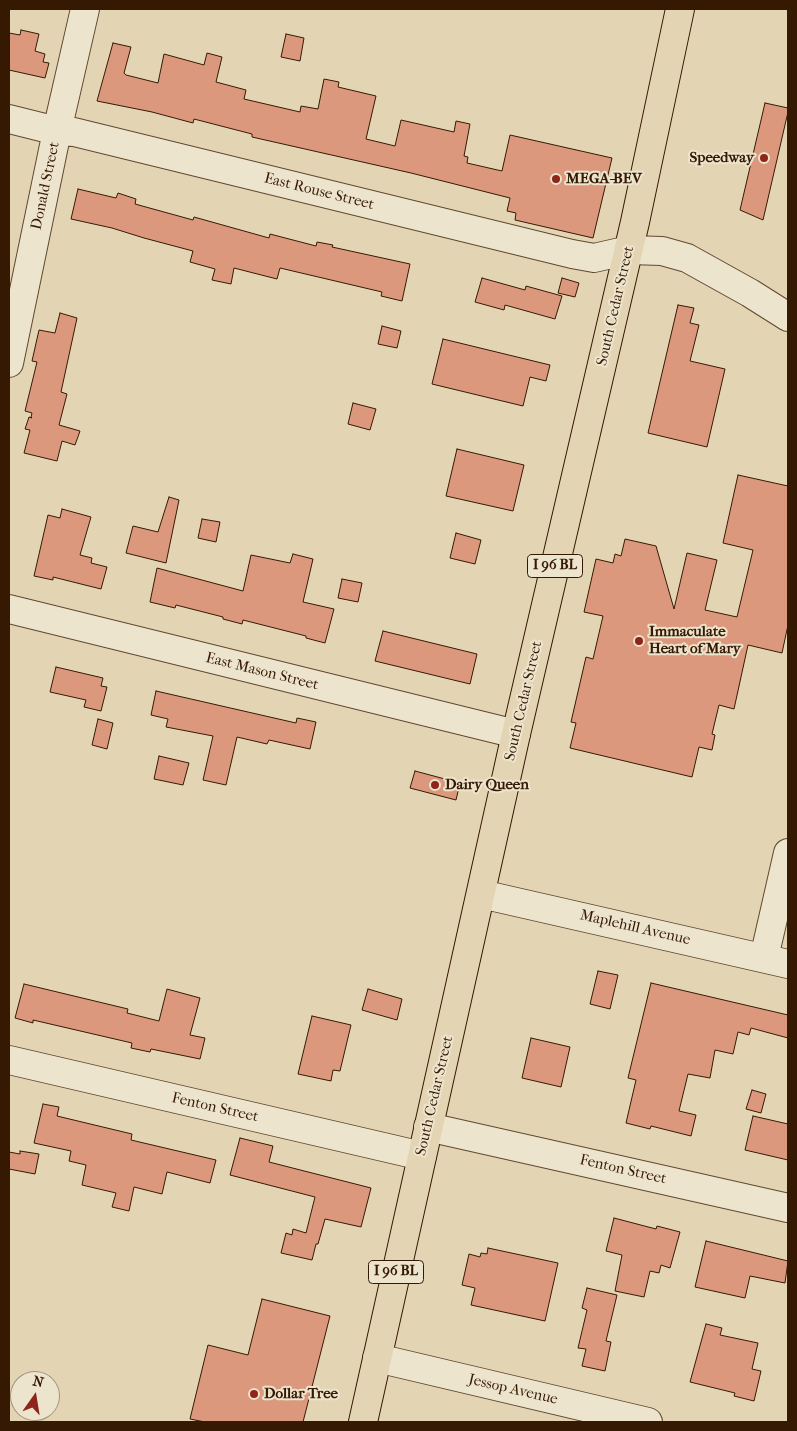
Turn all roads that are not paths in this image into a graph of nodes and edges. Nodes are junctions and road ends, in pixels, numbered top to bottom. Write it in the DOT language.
graph roads {
  1 [pos="85,9"];
  2 [pos="680,9"];
  3 [pos="9,119"];
  4 [pos="58,131"];
  5 [pos="629,250"];
  6 [pos="788,317"];
  7 [pos="9,363"];
  8 [pos="9,609"];
  9 [pos="516,734"];
  10 [pos="788,853"];
  11 [pos="481,894"];
  12 [pos="776,961"];
  13 [pos="9,1060"];
  14 [pos="428,1127"];
  15 [pos="422,1156"];
  16 [pos="788,1208"];
  17 [pos="378,1358"];
  18 [pos="363,1422"];
  19 [pos="648,1422"];
  1 -- 4 [label="street, Donald Street"];
  2 -- 5 [label="main road, South Cedar Street / I 96 BL"];
  3 -- 4 [label="street, East Rouse Street"];
  4 -- 5 [label="street, East Rouse Street"];
  4 -- 7 [label="street, Donald Street"];
  5 -- 6 [label="street, East Rouse Street"];
  5 -- 9 [label="main road, South Cedar Street / I 96 BL"];
  8 -- 9 [label="street, East Mason Street"];
  9 -- 11 [label="main road, South Cedar Street / I 96 BL"];
  10 -- 12 [label="street"];
  11 -- 12 [label="street, Maplehill Avenue"];
  11 -- 14 [label="main road, South Cedar Street / I 96 BL"];
  13 -- 15 [label="street, Fenton Street"];
  14 -- 15 [label="main road, South Cedar Street / I 96 BL"];
  14 -- 16 [label="street, Fenton Street"];
  15 -- 17 [label="main road, South Cedar Street / I 96 BL"];
  17 -- 18 [label="main road, South Cedar Street / I 96 BL"];
  17 -- 19 [label="street, Jessop Avenue"];
}
